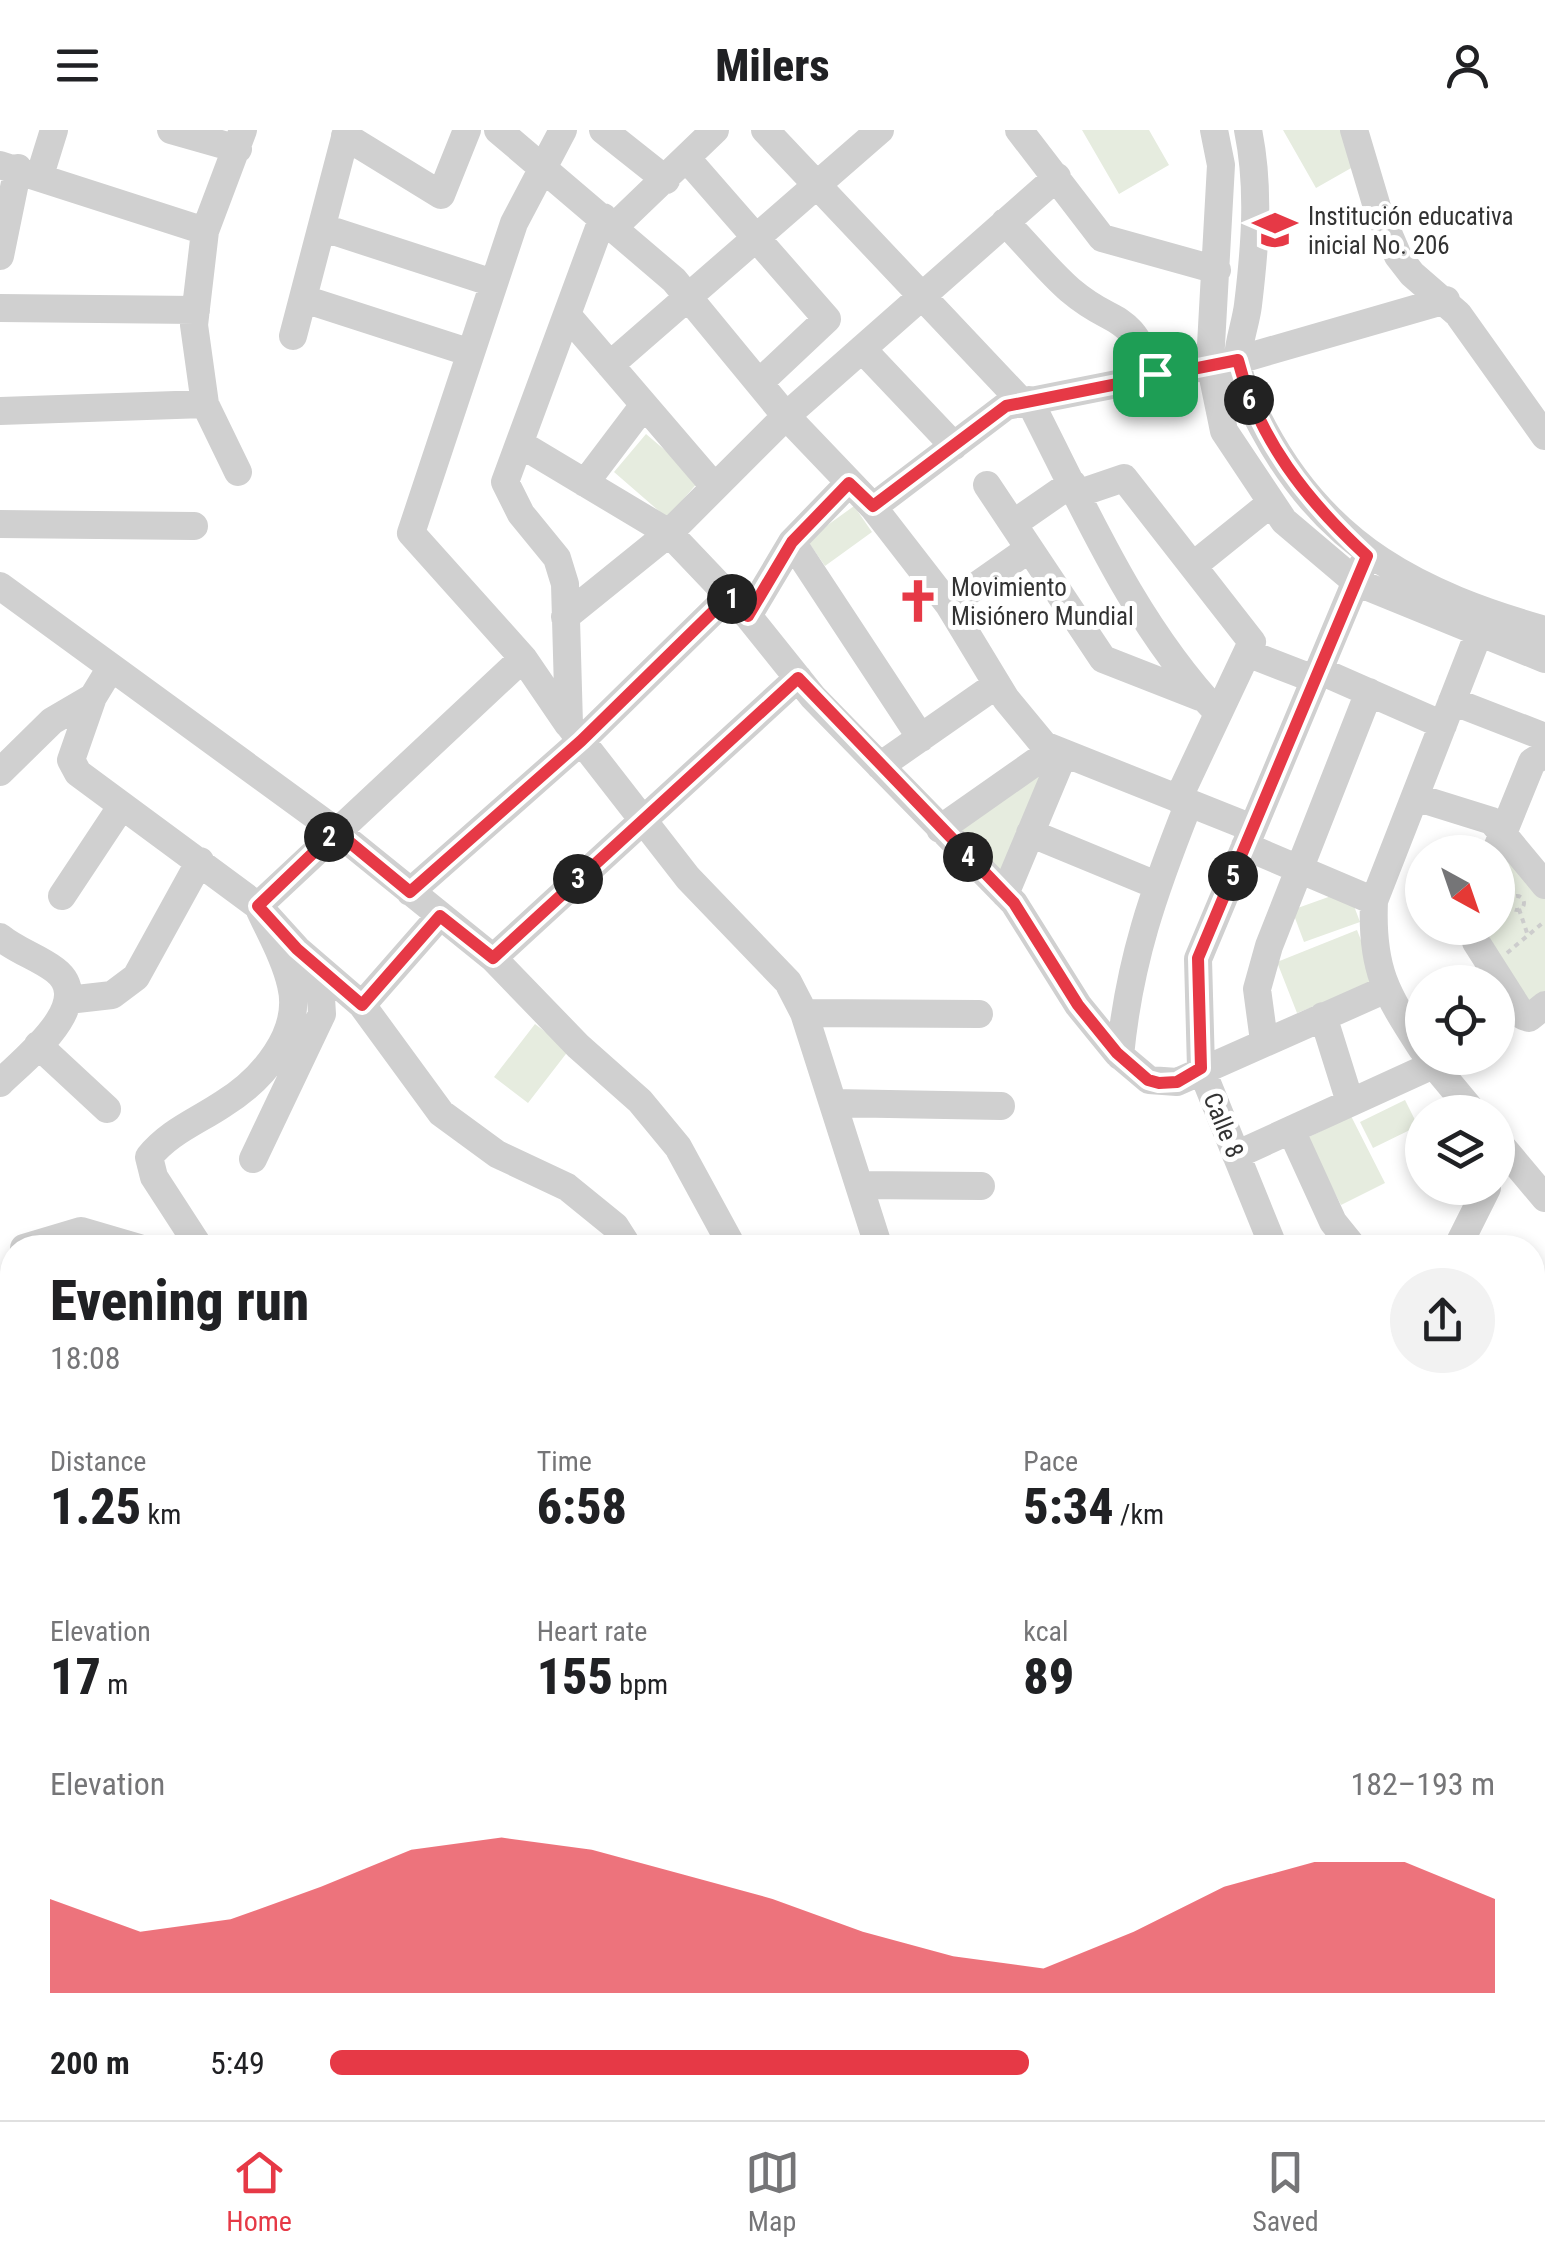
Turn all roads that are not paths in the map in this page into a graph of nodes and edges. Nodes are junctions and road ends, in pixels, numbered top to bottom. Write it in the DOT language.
graph roads {
  1 [pos="54,130"];
  2 [pos="171,130"];
  3 [pos="467,130"];
  4 [pos="498,130"];
  5 [pos="563,130"];
  6 [pos="603,130"];
  7 [pos="715,130"];
  8 [pos="765,130"];
  9 [pos="880,130"];
  10 [pos="1214,130"];
  11 [pos="1248,130"];
  12 [pos="1354,130"];
  13 [pos="1023,131"];
  14 [pos="346,133"];
  15 [pos="240,139"];
  16 [pos="688,160"];
  17 [pos="542,163"];
  18 [pos="19,169"];
  19 [pos="1058,177"];
  20 [pos="666,180"];
  21 [pos="817,184"];
  22 [pos="609,222"];
  23 [pos="1006,222"];
  24 [pos="324,228"];
  25 [pos="205,231"];
  26 [pos="756,235"];
  27 [pos="0,256"];
  28 [pos="1217,270"];
  29 [pos="493,283"];
  30 [pos="686,294"];
  31 [pos="920,298"];
  32 [pos="304,299"];
  33 [pos="1446,300"];
  34 [pos="0,308"];
  35 [pos="196,310"];
  36 [pos="568,316"];
  37 [pos="293,336"];
  38 [pos="862,349"];
  39 [pos="468,352"];
  40 [pos="1224,362"];
  41 [pos="610,365"];
  42 [pos="1155,374"];
  43 [pos="758,382"];
  44 [pos="1026,401"];
  45 [pos="205,404"];
  46 [pos="644,404"];
  47 [pos="0,412"];
  48 [pos="786,416"];
  49 [pos="1545,436"];
  50 [pos="522,445"];
  51 [pos="954,446"];
  52 [pos="238,472"];
  53 [pos="585,483"];
  54 [pos="849,483"];
  55 [pos="987,485"];
  56 [pos="713,486"];
  57 [pos="1074,488"];
  58 [pos="1271,503"];
  59 [pos="873,506"];
  60 [pos="0,524"];
  61 [pos="1013,524"];
  62 [pos="194,526"];
  63 [pos="670,533"];
  64 [pos="792,542"];
  65 [pos="1030,550"];
  66 [pos="1367,556"];
  67 [pos="1194,565"];
  68 [pos="1356,582"];
  69 [pos="0,586"];
  70 [pos="739,606"];
  71 [pos="949,606"];
  72 [pos="565,617"];
  73 [pos="1545,630"];
  74 [pos="1478,636"];
  75 [pos="1247,652"];
  76 [pos="523,658"];
  77 [pos="1545,659"];
  78 [pos="110,669"];
  79 [pos="1316,674"];
  80 [pos="798,678"];
  81 [pos="996,685"];
  82 [pos="1369,692"];
  83 [pos="93,697"];
  84 [pos="1211,706"];
  85 [pos="1448,713"];
  86 [pos="575,733"];
  87 [pos="920,738"];
  88 [pos="1545,738"];
  89 [pos="1059,751"];
  90 [pos="1545,754"];
  91 [pos="880,766"];
  92 [pos="0,772"];
  93 [pos="1415,797"];
  94 [pos="1184,801"];
  95 [pos="121,807"];
  96 [pos="641,819"];
  97 [pos="940,829"];
  98 [pos="336,831"];
  99 [pos="1030,833"];
  100 [pos="1496,835"];
  101 [pos="1503,835"];
  102 [pos="1249,837"];
  103 [pos="1515,859"];
  104 [pos="200,861"];
  105 [pos="1300,869"];
  106 [pos="1156,885"];
  107 [pos="1545,886"];
  108 [pos="410,892"];
  109 [pos="1004,894"];
  110 [pos="62,896"];
  111 [pos="1374,900"];
  112 [pos="258,906"];
  113 [pos="440,916"];
  114 [pos="0,938"];
  115 [pos="1481,945"];
  116 [pos="297,949"];
  117 [pos="493,958"];
  118 [pos="1384,990"];
  119 [pos="68,1000"];
  120 [pos="362,1005"];
  121 [pos="1545,1006"];
  122 [pos="804,1013"];
  123 [pos="979,1014"];
  124 [pos="1323,1016"];
  125 [pos="1405,1022"];
  126 [pos="1264,1041"];
  127 [pos="38,1045"];
  128 [pos="1120,1056"];
  129 [pos="1201,1068"];
  130 [pos="1405,1070"];
  131 [pos="1443,1075"];
  132 [pos="0,1083"];
  133 [pos="1459,1095"];
  134 [pos="1350,1102"];
  135 [pos="833,1103"];
  136 [pos="1001,1106"];
  137 [pos="108,1110"];
  138 [pos="1291,1130"];
  139 [pos="1236,1154"];
  140 [pos="253,1158"];
  141 [pos="1515,1162"];
  142 [pos="1515,1167"];
  143 [pos="1545,1177"];
  144 [pos="859,1185"];
  145 [pos="981,1186"];
  146 [pos="1545,1198"];
  147 [pos="1480,1205"];
  148 [pos="68,1235"];
  149 [pos="95,1235"];
  150 [pos="191,1235"];
  151 [pos="622,1235"];
  152 [pos="726,1235"];
  153 [pos="874,1235"];
  154 [pos="1269,1235"];
  155 [pos="1344,1235"];
  156 [pos="1464,1235"];
  1 -- 18 [label="street"];
  2 -- 15 [label="street"];
  3 -- 14 [label="street"];
  4 -- 17 [label="street"];
  5 -- 17 [label="street"];
  6 -- 20 [label="street"];
  7 -- 16 [label="street"];
  8 -- 21 [label="street"];
  9 -- 21 [label="street"];
  10 -- 28 [label="street"];
  11 -- 40 [label="street"];
  12 -- 33 [label="street"];
  13 -- 19 [label="street"];
  14 -- 24 [label="street"];
  15 -- 25 [label="street"];
  16 -- 20 [label="street"];
  16 -- 26 [label="street"];
  17 -- 22 [label="street"];
  17 -- 29 [label="street"];
  18 -- 25 [label="street"];
  18 -- 27 [label="street"];
  19 -- 23 [label="street"];
  19 -- 28 [label="street"];
  20 -- 22 [label="street"];
  21 -- 26 [label="street"];
  21 -- 31 [label="street"];
  22 -- 30 [label="street"];
  22 -- 36 [label="street"];
  23 -- 31 [label="street"];
  23 -- 42 [label="street"];
  24 -- 29 [label="street"];
  24 -- 32 [label="street"];
  25 -- 35 [label="street"];
  26 -- 30 [label="street"];
  26 -- 43 [label="street"];
  28 -- 40 [label="street"];
  29 -- 39 [label="street"];
  30 -- 41 [label="street"];
  30 -- 43 [label="street"];
  31 -- 38 [label="street"];
  31 -- 44 [label="street"];
  32 -- 37 [label="street"];
  32 -- 39 [label="street"];
  33 -- 40 [label="street"];
  33 -- 49 [label="street"];
  34 -- 35 [label="street"];
  35 -- 45 [label="street"];
  36 -- 41 [label="street"];
  36 -- 50 [label="street"];
  38 -- 48 [label="street"];
  38 -- 51 [label="street"];
  39 -- 76 [label="street"];
  40 -- 42 [label="street"];
  40 -- 58 [label="street"];
  40 -- 66 [label="street"];
  41 -- 46 [label="street"];
  42 -- 44 [label="street"];
  43 -- 48 [label="street"];
  44 -- 51 [label="street"];
  44 -- 57 [label="street"];
  45 -- 47 [label="street"];
  45 -- 52 [label="street"];
  46 -- 53 [label="street"];
  46 -- 56 [label="street"];
  48 -- 54 [label="street"];
  48 -- 56 [label="street"];
  50 -- 53 [label="street"];
  50 -- 72 [label="street"];
  51 -- 59 [label="street"];
  53 -- 63 [label="street"];
  54 -- 59 [label="street"];
  54 -- 64 [label="street"];
  55 -- 61 [label="street"];
  56 -- 63 [label="street"];
  57 -- 61 [label="street"];
  57 -- 67 [label="street"];
  57 -- 84 [label="street"];
  58 -- 67 [label="street"];
  58 -- 68 [label="street"];
  59 -- 71 [label="street"];
  60 -- 62 [label="street"];
  61 -- 65 [label="street"];
  63 -- 70 [label="street"];
  63 -- 72 [label="street"];
  64 -- 70 [label="street"];
  64 -- 87 [label="street"];
  65 -- 71 [label="street"];
  65 -- 84 [label="street"];
  66 -- 68 [label="street, Calle 8"];
  66 -- 73 [label="street"];
  67 -- 75 [label="street"];
  68 -- 74 [label="street"];
  68 -- 79 [label="street, Calle 8"];
  69 -- 78 [label="street"];
  70 -- 80 [label="street"];
  70 -- 86 [label="street"];
  71 -- 81 [label="street"];
  72 -- 86 [label="street"];
  74 -- 77 [label="street"];
  74 -- 85 [label="street"];
  75 -- 79 [label="street"];
  75 -- 84 [label="street"];
  76 -- 86 [label="street"];
  76 -- 98 [label="street"];
  78 -- 83 [label="street"];
  78 -- 98 [label="street"];
  79 -- 82 [label="street"];
  79 -- 102 [label="street, Calle 8"];
  80 -- 91 [label="street"];
  80 -- 96 [label="street"];
  81 -- 87 [label="street"];
  81 -- 89 [label="street"];
  82 -- 85 [label="street"];
  82 -- 105 [label="street"];
  83 -- 92 [label="street"];
  83 -- 95 [label="street"];
  84 -- 94 [label="street"];
  85 -- 88 [label="street"];
  85 -- 93 [label="street"];
  86 -- 96 [label="street"];
  86 -- 108 [label="street"];
  87 -- 91 [label="street"];
  89 -- 94 [label="street"];
  89 -- 97 [label="street"];
  89 -- 99 [label="street"];
  90 -- 101 [label="street"];
  91 -- 97 [label="street"];
  93 -- 100 [label="street"];
  93 -- 111 [label="street"];
  94 -- 102 [label="street"];
  94 -- 106 [label="street"];
  95 -- 104 [label="street"];
  95 -- 110 [label="street"];
  96 -- 117 [label="street"];
  96 -- 122 [label="street"];
  97 -- 109 [label="street"];
  98 -- 108 [label="street"];
  98 -- 112 [label="street"];
  99 -- 106 [label="street"];
  99 -- 109 [label="street"];
  102 -- 105 [label="street"];
  102 -- 129 [label="street, Calle 8"];
  103 -- 107 [label="street"];
  104 -- 112 [label="street"];
  104 -- 119 [label="street"];
  105 -- 111 [label="street"];
  105 -- 126 [label="street"];
  106 -- 128 [label="street"];
  108 -- 113 [label="street"];
  109 -- 128 [label="street"];
  111 -- 118 [label="street"];
  112 -- 116 [label="street"];
  112 -- 150 [label="street"];
  113 -- 117 [label="street"];
  113 -- 120 [label="street"];
  114 -- 119 [label="street"];
  115 -- 121 [label="street"];
  116 -- 120 [label="street"];
  116 -- 140 [label="street"];
  117 -- 152 [label="street"];
  118 -- 124 [label="street"];
  118 -- 125 [label="street"];
  119 -- 127 [label="street"];
  120 -- 151 [label="street"];
  122 -- 123 [label="street"];
  122 -- 135 [label="street"];
  124 -- 126 [label="street"];
  124 -- 134 [label="street"];
  126 -- 129 [label="street"];
  127 -- 132 [label="street"];
  127 -- 137 [label="street"];
  128 -- 129 [label="street"];
  129 -- 139 [label="street, Calle 8"];
  130 -- 134 [label="street"];
  131 -- 133 [label="street"];
  134 -- 138 [label="street"];
  135 -- 136 [label="street"];
  135 -- 144 [label="street"];
  138 -- 139 [label="street"];
  138 -- 155 [label="street"];
  139 -- 154 [label="street, Calle 8"];
  141 -- 143 [label="street"];
  142 -- 146 [label="street"];
  144 -- 145 [label="street"];
  144 -- 153 [label="street"];
  147 -- 156 [label="street"];
  148 -- 149 [label="street"];
}
